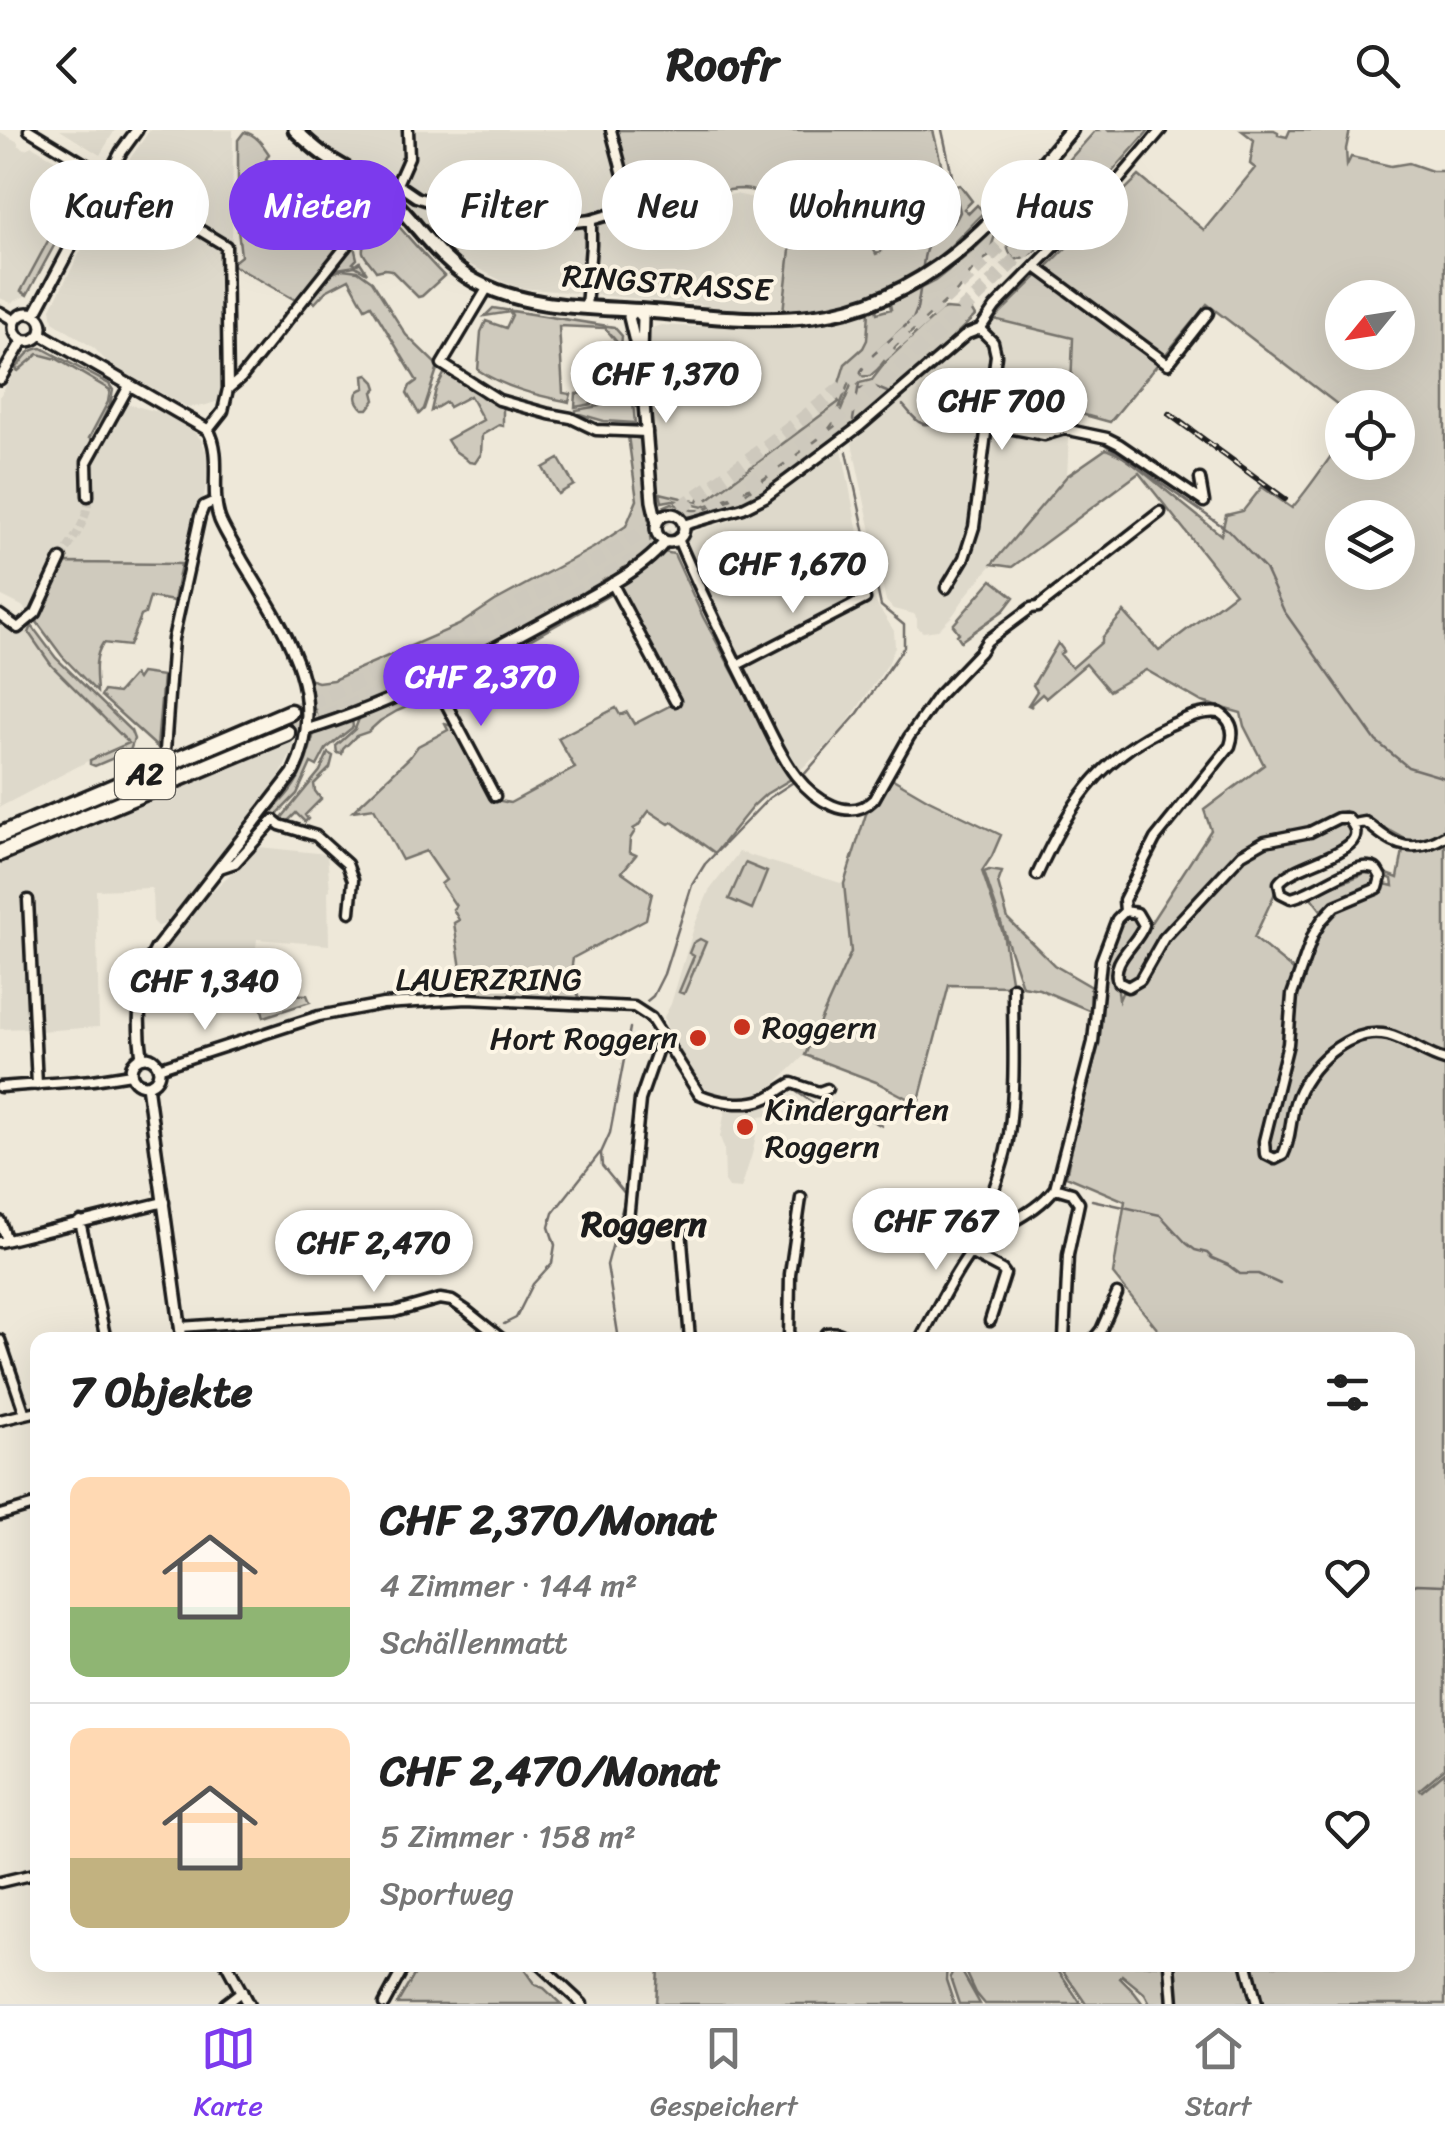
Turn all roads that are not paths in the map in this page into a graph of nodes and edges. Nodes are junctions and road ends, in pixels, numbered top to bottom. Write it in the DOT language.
graph roads {
  1 [pos="29,130"];
  2 [pos="137,130"];
  3 [pos="295,130"];
  4 [pos="408,130"];
  5 [pos="611,130"];
  6 [pos="1071,130"];
  7 [pos="1161,130"];
  8 [pos="80,160"];
  9 [pos="117,160"];
  10 [pos="619,160"];
  11 [pos="602,217"];
  12 [pos="591,220"];
  13 [pos="209,236"];
  14 [pos="70,250"];
  15 [pos="343,250"];
  16 [pos="1036,267"];
  17 [pos="488,287"];
  18 [pos="586,307"];
  19 [pos="636,310"];
  20 [pos="0,312"];
  21 [pos="35,314"];
  22 [pos="1208,314"];
  23 [pos="15,321"];
  24 [pos="980,329"];
  25 [pos="41,334"];
  26 [pos="22,340"];
  27 [pos="0,379"];
  28 [pos="129,386"];
  29 [pos="228,389"];
  30 [pos="987,424"];
  31 [pos="208,430"];
  32 [pos="647,432"];
  33 [pos="1200,479"];
  34 [pos="652,488"];
  35 [pos="88,496"];
  36 [pos="215,500"];
  37 [pos="1160,512"];
  38 [pos="667,514"];
  39 [pos="657,523"];
  40 [pos="684,525"];
  41 [pos="678,539"];
  42 [pos="665,540"];
  43 [pos="62,559"];
  44 [pos="612,583"];
  45 [pos="946,588"];
  46 [pos="865,599"];
  47 [pos="0,616"];
  48 [pos="736,665"];
  49 [pos="433,679"];
  50 [pos="675,701"];
  51 [pos="290,712"];
  52 [pos="306,730"];
  53 [pos="287,733"];
  54 [pos="165,751"];
  55 [pos="495,796"];
  56 [pos="1354,824"];
  57 [pos="0,835"];
  58 [pos="1445,836"];
  59 [pos="0,853"];
  60 [pos="219,868"];
  61 [pos="1037,875"];
  62 [pos="28,900"];
  63 [pos="1125,911"];
  64 [pos="350,912"];
  65 [pos="1014,987"];
  66 [pos="662,1036"];
  67 [pos="142,1058"];
  68 [pos="1445,1060"];
  69 [pos="158,1068"];
  70 [pos="131,1074"];
  71 [pos="147,1084"];
  72 [pos="37,1085"];
  73 [pos="0,1087"];
  74 [pos="827,1089"];
  75 [pos="1055,1188"];
  76 [pos="801,1198"];
  77 [pos="164,1202"];
  78 [pos="0,1221"];
  79 [pos="80,1221"];
  80 [pos="3,1241"];
  81 [pos="973,1250"];
  82 [pos="1116,1294"];
  83 [pos="990,1321"];
  84 [pos="180,1327"];
  85 [pos="104,1332"];
  86 [pos="181,1332"];
  87 [pos="494,1332"];
  88 [pos="689,1332"];
  89 [pos="790,1332"];
  90 [pos="925,1332"];
  91 [pos="1064,1332"];
  92 [pos="1099,1332"];
  93 [pos="0,1340"];
  94 [pos="30,1412"];
  95 [pos="25,1414"];
  96 [pos="0,1420"];
  97 [pos="30,1506"];
  98 [pos="0,1515"];
  99 [pos="30,1876"];
  100 [pos="0,1882"];
  101 [pos="232,1972"];
  102 [pos="401,1972"];
  103 [pos="548,1972"];
  104 [pos="1171,1972"];
  105 [pos="1249,1972"];
  106 [pos="242,1992"];
  107 [pos="225,2004"];
  108 [pos="248,2004"];
  109 [pos="384,2004"];
  110 [pos="582,2004"];
  111 [pos="1173,2004"];
  112 [pos="1256,2004"];
  1 -- 8 [label="street"];
  2 -- 9 [label="street"];
  3 -- 17 [label="main road, RINGSTRASSE"];
  4 -- 12 [label="street"];
  5 -- 10 [label="street"];
  6 -- 19 [label="main road, RINGSTRASSE"];
  7 -- 16 [label="street"];
  11 -- 12 [label="street"];
  12 -- 18 [label="street"];
  13 -- 29 [label="street"];
  14 -- 21 [label="street"];
  15 -- 29 [label="street"];
  16 -- 22 [label="street"];
  16 -- 24 [label="street"];
  17 -- 18 [label="main road, RINGSTRASSE"];
  17 -- 32 [label="street"];
  18 -- 19 [label="main road, RINGSTRASSE"];
  19 -- 32 [label="street"];
  20 -- 23 [label="street"];
  21 -- 23 [label="street"];
  21 -- 25 [label="street"];
  23 -- 26 [label="street"];
  24 -- 30 [label="street"];
  24 -- 40 [label="street"];
  25 -- 26 [label="street"];
  25 -- 28 [label="street"];
  26 -- 27 [label="street"];
  28 -- 31 [label="street"];
  28 -- 35 [label="street"];
  29 -- 31 [label="street"];
  30 -- 33 [label="street"];
  30 -- 45 [label="street"];
  31 -- 36 [label="street"];
  32 -- 34 [label="street"];
  34 -- 38 [label="street"];
  34 -- 39 [label="street"];
  36 -- 52 [label="street"];
  36 -- 54 [label="street"];
  37 -- 48 [label="street"];
  38 -- 39 [label="street"];
  38 -- 40 [label="street"];
  39 -- 42 [label="street"];
  40 -- 41 [label="street"];
  41 -- 42 [label="street"];
  41 -- 48 [label="street"];
  42 -- 44 [label="street"];
  43 -- 47 [label="street"];
  44 -- 49 [label="street"];
  44 -- 50 [label="street"];
  46 -- 48 [label="street"];
  49 -- 52 [label="street"];
  49 -- 55 [label="street"];
  51 -- 57 [label="highway, A2"];
  52 -- 60 [label="street"];
  53 -- 59 [label="highway, A2"];
  56 -- 58 [label="street"];
  56 -- 63 [label="street"];
  56 -- 68 [label="street"];
  60 -- 64 [label="street"];
  60 -- 67 [label="street"];
  61 -- 63 [label="street"];
  62 -- 72 [label="street"];
  63 -- 75 [label="street"];
  65 -- 81 [label="street"];
  66 -- 69 [label="street, LAUERZRING"];
  66 -- 74 [label="street"];
  66 -- 88 [label="street"];
  67 -- 69 [label="street"];
  67 -- 70 [label="street"];
  69 -- 71 [label="street"];
  70 -- 71 [label="street"];
  70 -- 72 [label="street"];
  71 -- 77 [label="street"];
  72 -- 73 [label="street"];
  75 -- 81 [label="street"];
  75 -- 91 [label="street"];
  76 -- 89 [label="street"];
  77 -- 79 [label="street"];
  77 -- 84 [label="street"];
  78 -- 80 [label="street"];
  79 -- 80 [label="street"];
  79 -- 85 [label="street"];
  81 -- 83 [label="street"];
  81 -- 90 [label="street"];
  82 -- 92 [label="street"];
  84 -- 86 [label="street"];
  84 -- 87 [label="street"];
  93 -- 95 [label="street"];
  94 -- 95 [label="street"];
  95 -- 96 [label="street"];
  97 -- 98 [label="street"];
  99 -- 100 [label="street"];
  101 -- 106 [label="street"];
  102 -- 109 [label="street"];
  103 -- 110 [label="street"];
  104 -- 111 [label="street"];
  105 -- 112 [label="street"];
  106 -- 107 [label="street"];
  106 -- 108 [label="street"];
}
